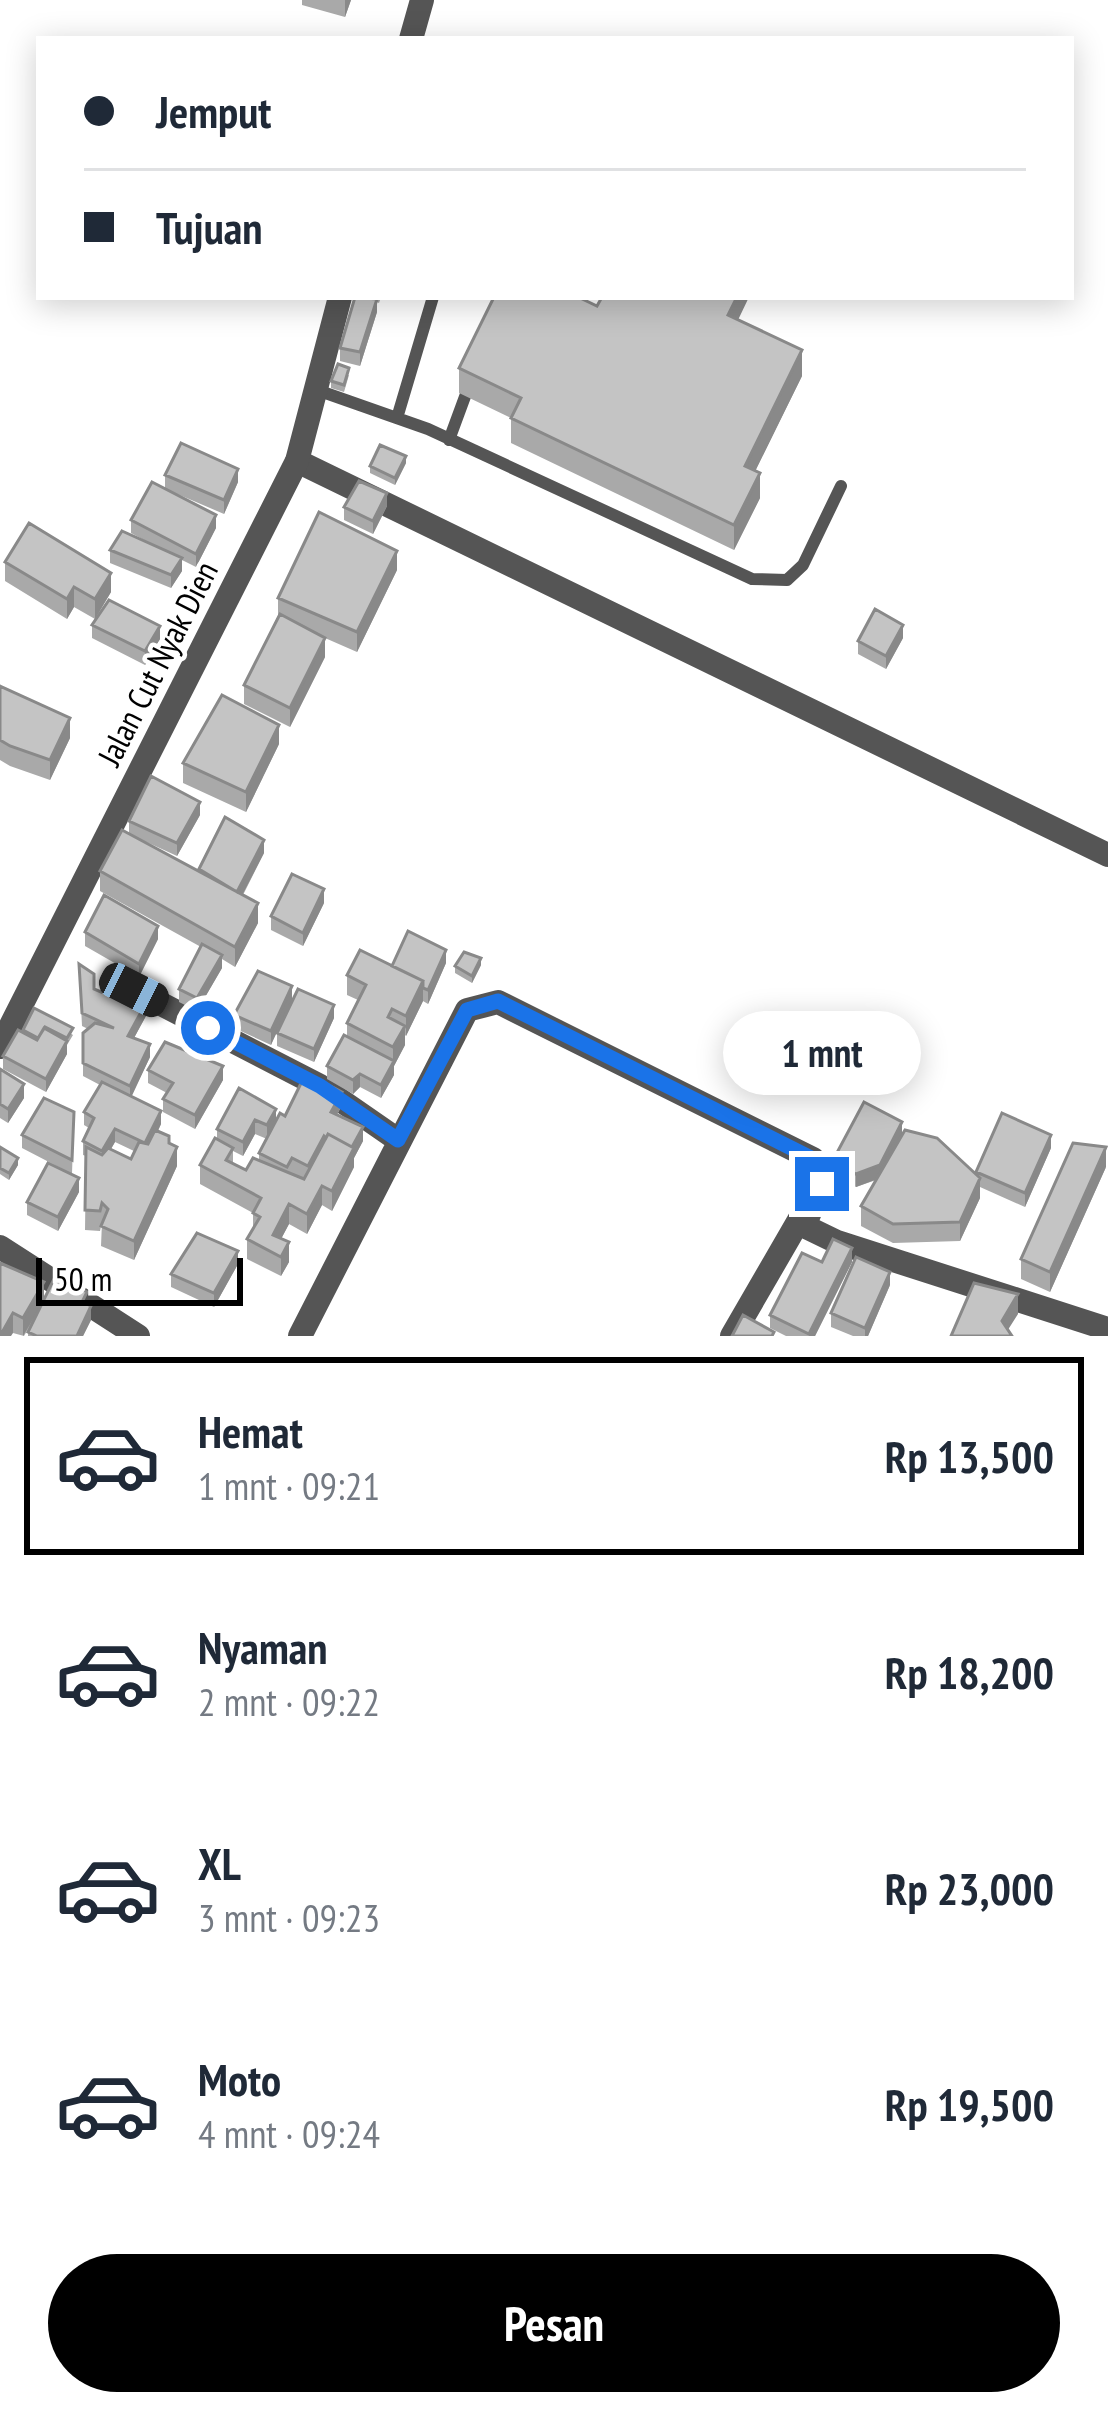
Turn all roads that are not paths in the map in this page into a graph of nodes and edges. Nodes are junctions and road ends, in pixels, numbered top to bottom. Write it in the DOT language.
graph roads {
  1 [pos="422,0"];
  2 [pos="412,36"];
  3 [pos="339,300"];
  4 [pos="432,300"];
  5 [pos="479,358"];
  6 [pos="315,389"];
  7 [pos="397,418"];
  8 [pos="449,440"];
  9 [pos="297,461"];
  10 [pos="841,485"];
  11 [pos="1108,855"];
  12 [pos="134,990"];
  13 [pos="0,1047"];
  14 [pos="398,1140"];
  15 [pos="804,1226"];
  16 [pos="0,1247"];
  17 [pos="1053,1326"];
  18 [pos="1108,1329"];
  19 [pos="138,1336"];
  20 [pos="300,1336"];
  21 [pos="733,1336"];
  1 -- 2 [label="street"];
  3 -- 6 [label="street, Jalan Cut Nyak Dien"];
  4 -- 7 [label="lane"];
  5 -- 8 [label="lane"];
  6 -- 7 [label="lane"];
  6 -- 9 [label="street, Jalan Cut Nyak Dien"];
  7 -- 8 [label="lane"];
  8 -- 10 [label="lane"];
  9 -- 11 [label="street"];
  9 -- 13 [label="street, Jalan Cut Nyak Dien"];
  12 -- 14 [label="street"];
  14 -- 15 [label="street"];
  14 -- 20 [label="street"];
  15 -- 17 [label="street"];
  15 -- 21 [label="street"];
  16 -- 19 [label="street"];
  17 -- 18 [label="street"];
}
